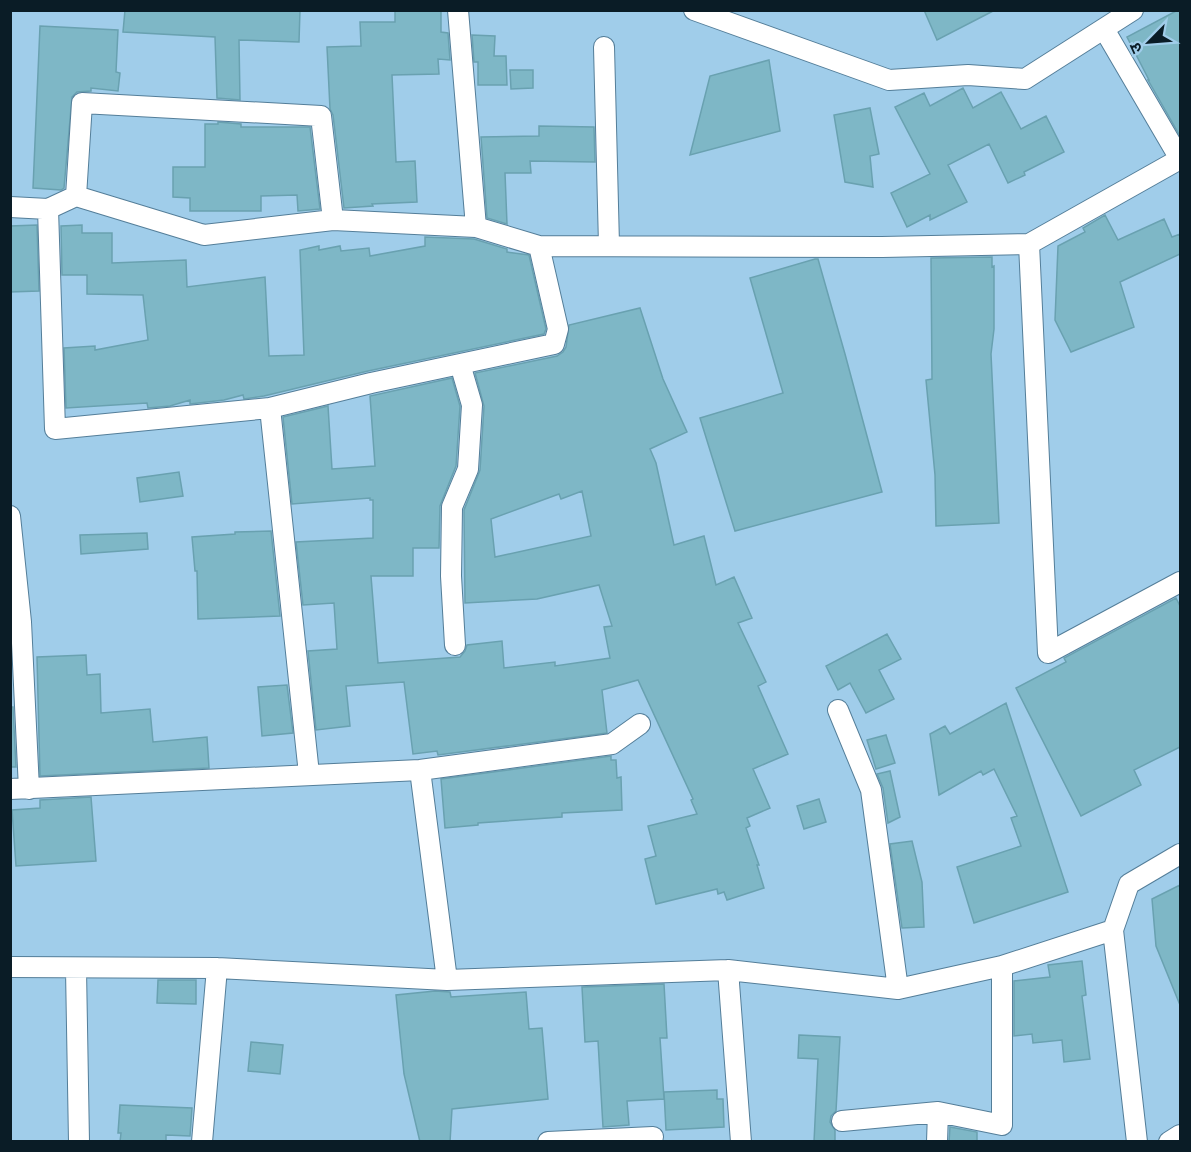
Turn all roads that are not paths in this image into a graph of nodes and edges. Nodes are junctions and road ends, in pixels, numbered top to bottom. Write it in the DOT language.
graph roads {
  1 [pos="458,10"];
  2 [pos="694,10"];
  3 [pos="1133,10"];
  4 [pos="1104,29"];
  5 [pos="604,47"];
  6 [pos="1180,159"];
  7 [pos="76,196"];
  8 [pos="10,207"];
  9 [pos="48,209"];
  10 [pos="333,220"];
  11 [pos="476,227"];
  12 [pos="1029,244"];
  13 [pos="609,245"];
  14 [pos="539,246"];
  15 [pos="460,364"];
  16 [pos="270,408"];
  17 [pos="10,516"];
  18 [pos="1180,582"];
  19 [pos="16,622"];
  20 [pos="455,645"];
  21 [pos="838,710"];
  22 [pos="640,724"];
  23 [pos="420,770"];
  24 [pos="309,774"];
  25 [pos="20,789"];
  26 [pos="1180,854"];
  27 [pos="1113,930"];
  28 [pos="1002,966"];
  29 [pos="10,967"];
  30 [pos="217,968"];
  31 [pos="76,969"];
  32 [pos="728,970"];
  33 [pos="447,980"];
  34 [pos="898,989"];
  35 [pos="938,1112"];
  36 [pos="842,1121"];
  37 [pos="1180,1135"];
  38 [pos="653,1137"];
  39 [pos="78,1142"];
  40 [pos="202,1142"];
  41 [pos="548,1142"];
  42 [pos="741,1142"];
  43 [pos="937,1142"];
  44 [pos="1137,1142"];
  45 [pos="1169,1142"];
  1 -- 11 [label="street"];
  2 -- 4 [label="street"];
  3 -- 4 [label="street"];
  4 -- 6 [label="street"];
  5 -- 13 [label="street"];
  6 -- 12 [label="street"];
  7 -- 9 [label="street"];
  7 -- 10 [label="street"];
  7 -- 10 [label="street"];
  8 -- 9 [label="street"];
  9 -- 16 [label="street"];
  10 -- 11 [label="street"];
  11 -- 14 [label="street"];
  12 -- 13 [label="street"];
  12 -- 18 [label="street"];
  13 -- 14 [label="street"];
  14 -- 15 [label="street"];
  15 -- 16 [label="street"];
  15 -- 20 [label="street"];
  16 -- 24 [label="street"];
  17 -- 19 [label="street"];
  19 -- 25 [label="street"];
  21 -- 34 [label="street"];
  22 -- 23 [label="street"];
  23 -- 24 [label="street"];
  23 -- 33 [label="street"];
  24 -- 25 [label="street"];
  26 -- 27 [label="street"];
  27 -- 28 [label="street"];
  27 -- 44 [label="street"];
  28 -- 34 [label="street"];
  28 -- 35 [label="street"];
  29 -- 31 [label="street"];
  30 -- 31 [label="street"];
  30 -- 33 [label="street"];
  30 -- 40 [label="street"];
  31 -- 39 [label="street"];
  32 -- 33 [label="street"];
  32 -- 34 [label="street"];
  32 -- 42 [label="street"];
  35 -- 36 [label="street"];
  35 -- 43 [label="street"];
  37 -- 45 [label="street"];
  38 -- 41 [label="street"];
}
